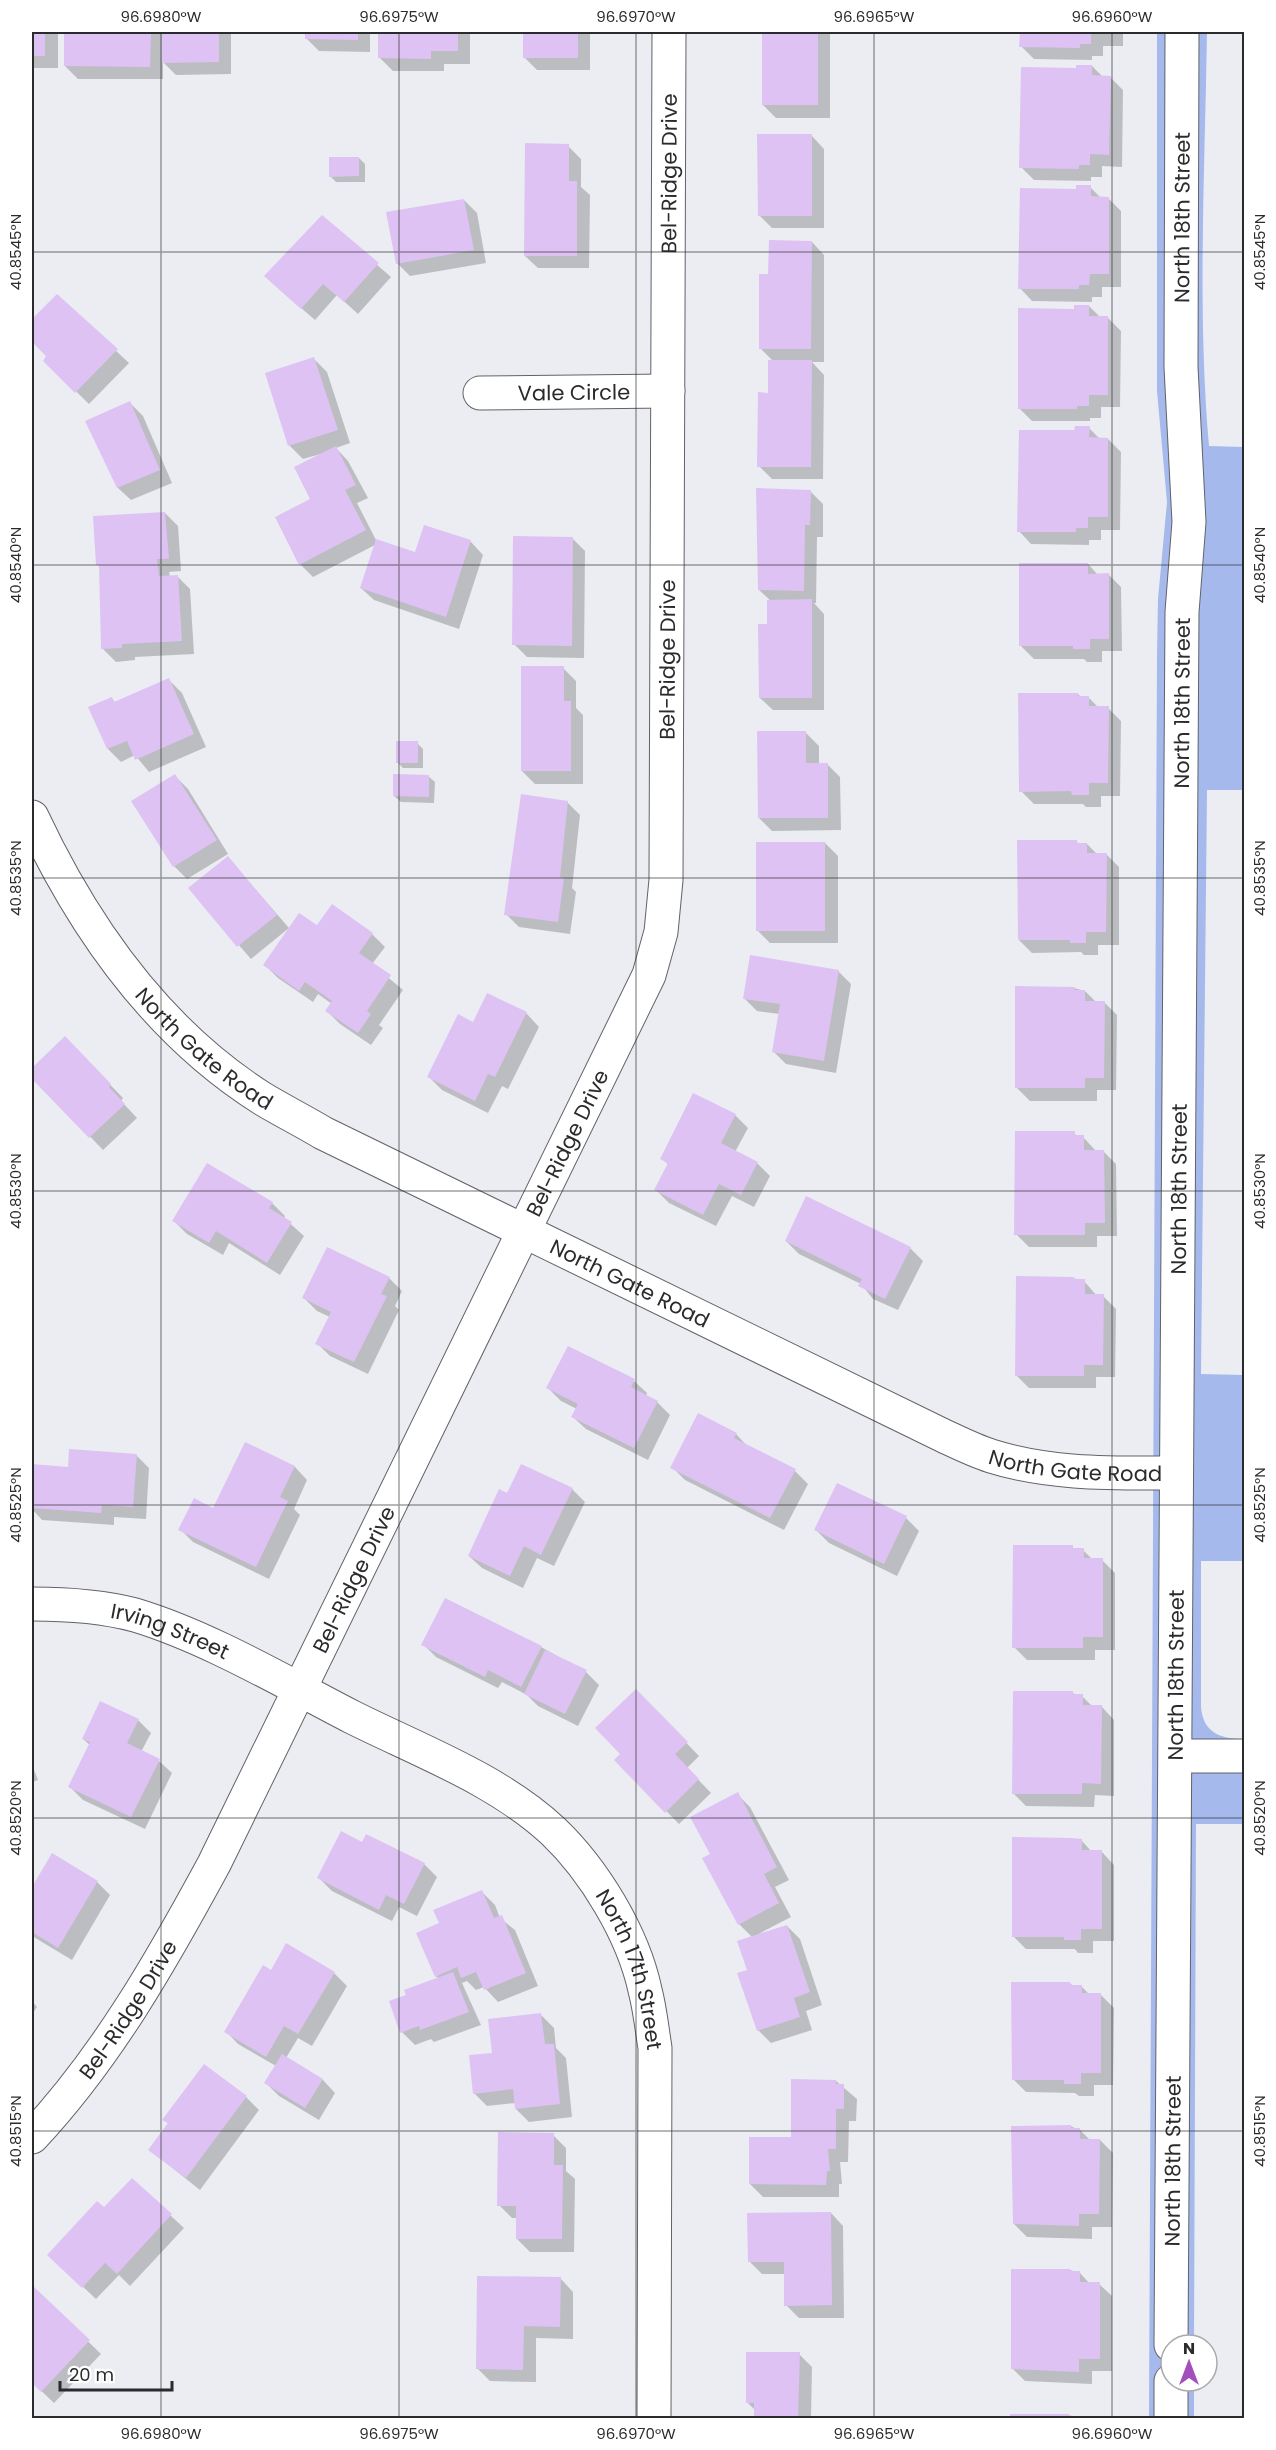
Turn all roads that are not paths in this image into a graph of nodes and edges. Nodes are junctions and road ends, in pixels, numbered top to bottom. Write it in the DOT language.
graph roads {
  1 [pos="669,32"];
  2 [pos="1182,32"];
  3 [pos="668,391"];
  4 [pos="480,393"];
  5 [pos="32,817"];
  6 [pos="42,868"];
  7 [pos="523,1230"];
  8 [pos="1175,1473"];
  9 [pos="32,1604"];
  10 [pos="300,1690"];
  11 [pos="1176,1756"];
  12 [pos="1245,1756"];
  13 [pos="32,2137"];
  14 [pos="1172,2333"];
  15 [pos="1171,2393"];
  16 [pos="654,2418"];
  17 [pos="1171,2418"];
  1 -- 3 [label="street, Bel-Ridge Drive"];
  2 -- 8 [label="street, North 18th Street"];
  3 -- 4 [label="street, Vale Circle"];
  3 -- 7 [label="street, Bel-Ridge Drive"];
  5 -- 6 [label="street, North Gate Road"];
  6 -- 7 [label="street, North Gate Road"];
  7 -- 8 [label="street, North Gate Road"];
  7 -- 10 [label="street, Bel-Ridge Drive"];
  8 -- 11 [label="street, North 18th Street"];
  9 -- 10 [label="street, Irving Street"];
  10 -- 13 [label="street, Bel-Ridge Drive"];
  10 -- 16 [label="street, North 17th Street"];
  11 -- 12 [label="street"];
  11 -- 14 [label="street, North 18th Street"];
  15 -- 17 [label="street"];
}
